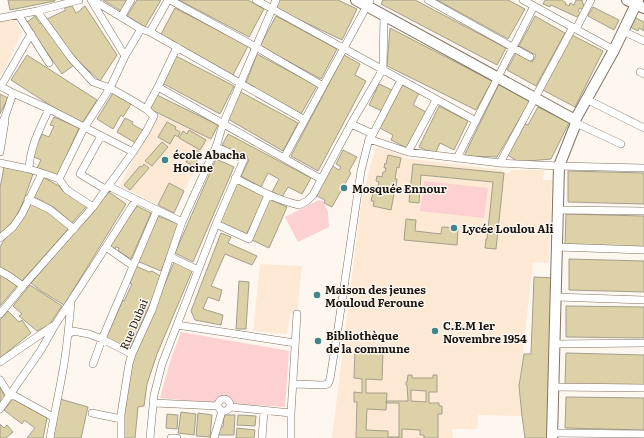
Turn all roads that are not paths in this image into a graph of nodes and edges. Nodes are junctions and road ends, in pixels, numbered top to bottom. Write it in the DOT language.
graph roads {
  1 [pos="79,0"];
  2 [pos="92,0"];
  3 [pos="131,0"];
  4 [pos="169,0"];
  5 [pos="256,0"];
  6 [pos="276,0"];
  7 [pos="356,0"];
  8 [pos="428,0"];
  9 [pos="523,0"];
  10 [pos="591,0"];
  11 [pos="626,0"];
  12 [pos="369,3"];
  13 [pos="639,4"];
  14 [pos="534,6"];
  15 [pos="273,9"];
  16 [pos="37,11"];
  17 [pos="18,14"];
  18 [pos="384,15"];
  19 [pos="121,17"];
  20 [pos="0,18"];
  21 [pos="574,28"];
  22 [pos="141,29"];
  23 [pos="623,31"];
  24 [pos="150,32"];
  25 [pos="31,34"];
  26 [pos="644,41"];
  27 [pos="177,47"];
  28 [pos="256,47"];
  29 [pos="513,47"];
  30 [pos="344,48"];
  31 [pos="614,50"];
  32 [pos="125,56"];
  33 [pos="530,57"];
  34 [pos="50,63"];
  35 [pos="383,70"];
  36 [pos="498,78"];
  37 [pos="401,80"];
  38 [pos="241,84"];
  39 [pos="1,86"];
  40 [pos="323,86"];
  41 [pos="158,87"];
  42 [pos="110,88"];
  43 [pos="13,93"];
  44 [pos="535,98"];
  45 [pos="586,99"];
  46 [pos="436,100"];
  47 [pos="49,108"];
  48 [pos="146,109"];
  49 [pos="5,117"];
  50 [pos="305,120"];
  51 [pos="476,121"];
  52 [pos="576,122"];
  53 [pos="223,124"];
  54 [pos="351,124"];
  55 [pos="0,127"];
  56 [pos="84,128"];
  57 [pos="644,128"];
  58 [pos="101,136"];
  59 [pos="371,137"];
  60 [pos="621,144"];
  61 [pos="216,147"];
  62 [pos="0,152"];
  63 [pos="133,152"];
  64 [pos="408,152"];
  65 [pos="284,158"];
  66 [pos="457,158"];
  67 [pos="0,162"];
  68 [pos="500,163"];
  69 [pos="559,166"];
  70 [pos="644,168"];
  71 [pos="29,169"];
  72 [pos="42,173"];
  73 [pos="235,178"];
  74 [pos="59,179"];
  75 [pos="321,179"];
  76 [pos="107,188"];
  77 [pos="268,195"];
  78 [pos="28,199"];
  79 [pos="136,200"];
  80 [pos="93,207"];
  81 [pos="157,210"];
  82 [pos="558,210"];
  83 [pos="644,211"];
  84 [pos="182,222"];
  85 [pos="216,224"];
  86 [pos="74,229"];
  87 [pos="0,238"];
  88 [pos="106,247"];
  89 [pos="557,247"];
  90 [pos="644,250"];
  91 [pos="171,257"];
  92 [pos="133,266"];
  93 [pos="198,270"];
  94 [pos="0,271"];
  95 [pos="23,286"];
  96 [pos="556,297"];
  97 [pos="644,300"];
  98 [pos="70,301"];
  99 [pos="0,314"];
  100 [pos="297,314"];
  101 [pos="55,325"];
  102 [pos="177,325"];
  103 [pos="69,334"];
  104 [pos="102,339"];
  105 [pos="295,343"];
  106 [pos="644,343"];
  107 [pos="555,344"];
  108 [pos="132,354"];
  109 [pos="0,362"];
  110 [pos="93,364"];
  111 [pos="0,380"];
  112 [pos="292,384"];
  113 [pos="554,387"];
  114 [pos="644,388"];
  115 [pos="10,396"];
  116 [pos="154,403"];
  117 [pos="230,407"];
  118 [pos="220,408"];
  119 [pos="0,409"];
  120 [pos="264,411"];
  121 [pos="92,413"];
  122 [pos="291,413"];
  123 [pos="53,417"];
  124 [pos="121,419"];
  125 [pos="644,434"];
  126 [pos="552,435"];
  127 [pos="625,436"];
  128 [pos="50,438"];
  129 [pos="121,438"];
  130 [pos="150,438"];
  131 [pos="171,438"];
  132 [pos="177,438"];
  133 [pos="214,438"];
  134 [pos="262,438"];
  135 [pos="291,438"];
  1 -- 16 [label="street"];
  2 -- 19 [label="street"];
  2 -- 32 [label="street"];
  3 -- 19 [label="street"];
  4 -- 24 [label="street"];
  4 -- 28 [label="street"];
  5 -- 15 [label="street"];
  6 -- 15 [label="street, Rue Dubai"];
  7 -- 12 [label="street"];
  8 -- 29 [label="street"];
  9 -- 14 [label="street"];
  10 -- 21 [label="street"];
  11 -- 13 [label="street"];
  12 -- 18 [label="street"];
  12 -- 30 [label="street"];
  13 -- 23 [label="street"];
  14 -- 21 [label="street"];
  14 -- 29 [label="street"];
  15 -- 28 [label="street, Rue Dubai"];
  15 -- 30 [label="street"];
  16 -- 17 [label="street"];
  16 -- 42 [label="street"];
  17 -- 20 [label="street"];
  17 -- 25 [label="street"];
  18 -- 35 [label="street"];
  18 -- 36 [label="street"];
  19 -- 22 [label="street"];
  21 -- 31 [label="street"];
  21 -- 44 [label="street"];
  22 -- 24 [label="street"];
  22 -- 32 [label="street"];
  23 -- 26 [label="street"];
  23 -- 31 [label="street"];
  24 -- 27 [label="street"];
  25 -- 34 [label="street"];
  25 -- 39 [label="street"];
  27 -- 38 [label="street"];
  27 -- 41 [label="street"];
  28 -- 38 [label="street, Rue Dubai"];
  28 -- 40 [label="street"];
  29 -- 33 [label="street"];
  29 -- 36 [label="street"];
  30 -- 35 [label="street"];
  30 -- 40 [label="street"];
  31 -- 45 [label="street"];
  32 -- 42 [label="street"];
  35 -- 37 [label="street"];
  35 -- 54 [label="street"];
  36 -- 44 [label="street"];
  36 -- 51 [label="street"];
  37 -- 46 [label="street"];
  37 -- 59 [label="street"];
  38 -- 50 [label="street"];
  38 -- 53 [label="street, Rue Dubai"];
  39 -- 43 [label="street"];
  40 -- 50 [label="street"];
  41 -- 48 [label="street"];
  41 -- 53 [label="street"];
  42 -- 48 [label="street"];
  42 -- 56 [label="street"];
  43 -- 47 [label="street"];
  43 -- 49 [label="street"];
  44 -- 52 [label="street"];
  44 -- 68 [label="street"];
  45 -- 52 [label="street"];
  45 -- 57 [label="street"];
  46 -- 51 [label="street"];
  46 -- 64 [label="street"];
  47 -- 56 [label="street"];
  47 -- 71 [label="street"];
  48 -- 63 [label="street"];
  49 -- 55 [label="street"];
  49 -- 62 [label="street"];
  50 -- 65 [label="street"];
  51 -- 66 [label="street"];
  52 -- 60 [label="street"];
  52 -- 69 [label="street"];
  53 -- 61 [label="street, Rue Dubai"];
  53 -- 65 [label="street"];
  54 -- 59 [label="street"];
  54 -- 75 [label="street"];
  56 -- 58 [label="street"];
  56 -- 74 [label="street"];
  58 -- 63 [label="street"];
  58 -- 76 [label="street"];
  59 -- 64 [label="street"];
  59 -- 112 [label="street"];
  61 -- 73 [label="street"];
  61 -- 84 [label="street, Rue Dubai"];
  63 -- 76 [label="street"];
  64 -- 66 [label="street"];
  65 -- 75 [label="street"];
  66 -- 68 [label="street"];
  67 -- 71 [label="street"];
  68 -- 69 [label="street"];
  69 -- 70 [label="street"];
  69 -- 82 [label="street"];
  71 -- 72 [label="street"];
  72 -- 74 [label="street"];
  72 -- 78 [label="street"];
  73 -- 77 [label="street"];
  73 -- 85 [label="street"];
  74 -- 80 [label="street"];
  75 -- 77 [label="street"];
  76 -- 79 [label="street"];
  76 -- 80 [label="street"];
  77 -- 85 [label="street"];
  78 -- 86 [label="street"];
  78 -- 87 [label="street"];
  79 -- 81 [label="street"];
  79 -- 88 [label="street"];
  80 -- 86 [label="street"];
  81 -- 84 [label="street"];
  81 -- 92 [label="street"];
  82 -- 83 [label="street"];
  82 -- 89 [label="street"];
  84 -- 91 [label="street, Rue Dubai"];
  85 -- 93 [label="street"];
  86 -- 95 [label="street"];
  88 -- 92 [label="street"];
  88 -- 98 [label="street"];
  89 -- 90 [label="street"];
  89 -- 96 [label="street"];
  91 -- 93 [label="street"];
  91 -- 108 [label="street, Rue Dubai"];
  92 -- 104 [label="street"];
  93 -- 102 [label="street"];
  94 -- 95 [label="street"];
  95 -- 99 [label="street"];
  96 -- 97 [label="street"];
  96 -- 107 [label="street"];
  98 -- 101 [label="street"];
  98 -- 103 [label="street"];
  100 -- 105 [label="street"];
  101 -- 109 [label="street"];
  101 -- 115 [label="street"];
  102 -- 105 [label="street"];
  102 -- 116 [label="street"];
  103 -- 104 [label="street"];
  103 -- 123 [label="street"];
  104 -- 108 [label="street"];
  104 -- 110 [label="street"];
  105 -- 112 [label="street"];
  106 -- 107 [label="street"];
  107 -- 113 [label="street"];
  108 -- 124 [label="street, Rue Dubai"];
  111 -- 115 [label="street"];
  112 -- 122 [label="street"];
  113 -- 114 [label="street"];
  113 -- 126 [label="street"];
  115 -- 119 [label="street"];
  115 -- 123 [label="street"];
  116 -- 118 [label="street"];
  116 -- 130 [label="street"];
  117 -- 118 [label="street"];
  117 -- 118 [label="street"];
  117 -- 120 [label="street"];
  118 -- 133 [label="street"];
  120 -- 122 [label="street"];
  120 -- 134 [label="street"];
  121 -- 124 [label="street"];
  122 -- 135 [label="street"];
  123 -- 128 [label="street"];
  124 -- 129 [label="street, Rue Dubai"];
  125 -- 127 [label="street"];
  126 -- 127 [label="street"];
  131 -- 132 [label="street"];
}
